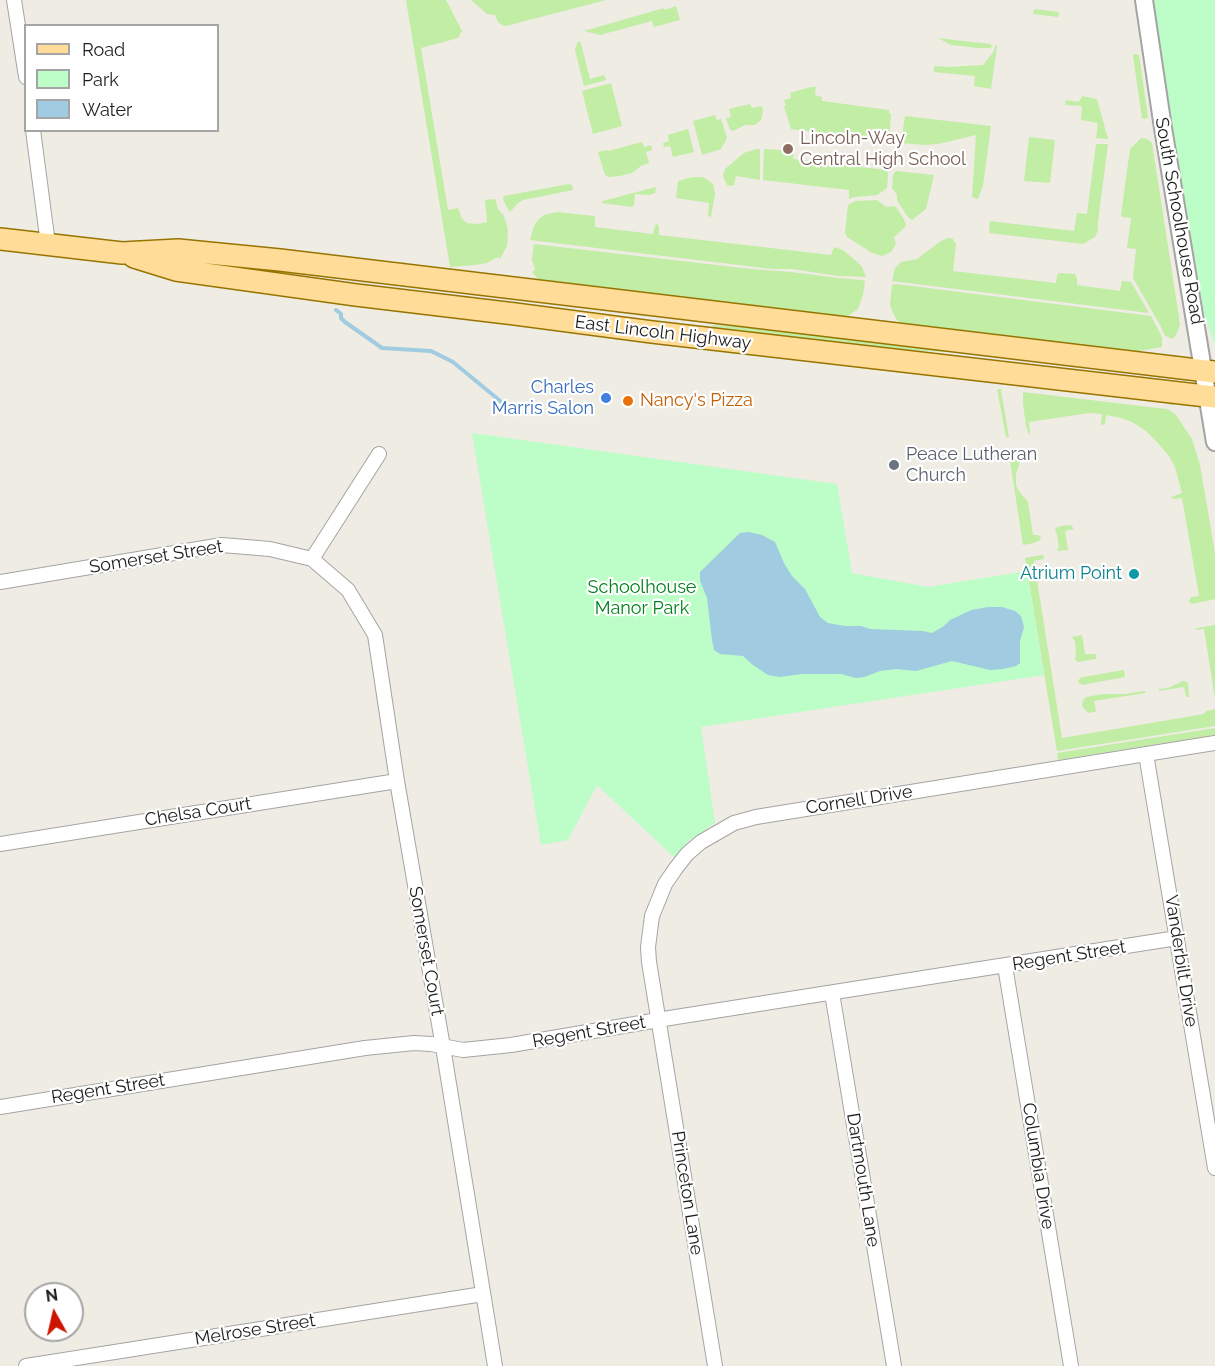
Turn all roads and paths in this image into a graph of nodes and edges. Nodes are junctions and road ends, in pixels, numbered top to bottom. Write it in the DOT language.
graph roads {
  1 [pos="14,0"];
  2 [pos="1144,0"];
  3 [pos="24,64"];
  4 [pos="33,132"];
  5 [pos="0,238"];
  6 [pos="48,244"];
  7 [pos="122,253"];
  8 [pos="1209,371"];
  9 [pos="1211,397"];
  10 [pos="1215,442"];
  11 [pos="379,454"];
  12 [pos="312,559"];
  13 [pos="0,582"];
  14 [pos="1215,743"];
  15 [pos="1146,754"];
  16 [pos="396,781"];
  17 [pos="0,844"];
  18 [pos="1177,938"];
  19 [pos="1005,966"];
  20 [pos="832,993"];
  21 [pos="658,1020"];
  22 [pos="443,1047"];
  23 [pos="0,1107"];
  24 [pos="1215,1168"];
  25 [pos="483,1294"];
  26 [pos="26,1366"];
  27 [pos="495,1366"];
  28 [pos="716,1366"];
  29 [pos="894,1366"];
  30 [pos="1071,1366"];
  1 -- 3 [label="street"];
  2 -- 8 [label="street, South Schoolhouse Road"];
  4 -- 6 [label="street"];
  5 -- 6 [label="main road, East Lincoln Highway"];
  6 -- 7 [label="main road, East Lincoln Highway"];
  7 -- 8 [label="main road, East Lincoln Highway"];
  7 -- 9 [label="main road, East Lincoln Highway"];
  8 -- 9 [label="street, South Schoolhouse Road"];
  9 -- 10 [label="street, South Schoolhouse Road"];
  11 -- 12 [label="street"];
  12 -- 13 [label="street, Somerset Street"];
  12 -- 16 [label="street, Somerset Court"];
  14 -- 15 [label="street, Cornell Drive"];
  15 -- 18 [label="street, Vanderbilt Drive"];
  15 -- 21 [label="street, Cornell Drive"];
  16 -- 17 [label="street, Chelsa Court"];
  16 -- 22 [label="street, Somerset Court"];
  18 -- 19 [label="street, Regent Street"];
  18 -- 24 [label="street, Vanderbilt Drive"];
  19 -- 20 [label="street, Regent Street"];
  19 -- 30 [label="street, Columbia Drive"];
  20 -- 21 [label="street, Regent Street"];
  20 -- 29 [label="street, Dartmouth Lane"];
  21 -- 22 [label="street, Regent Street"];
  21 -- 28 [label="street, Princeton Lane"];
  22 -- 23 [label="street, Regent Street"];
  22 -- 25 [label="street, Somerset Court"];
  25 -- 26 [label="street, Melrose Street"];
  25 -- 27 [label="street, Somerset Court"];
}
